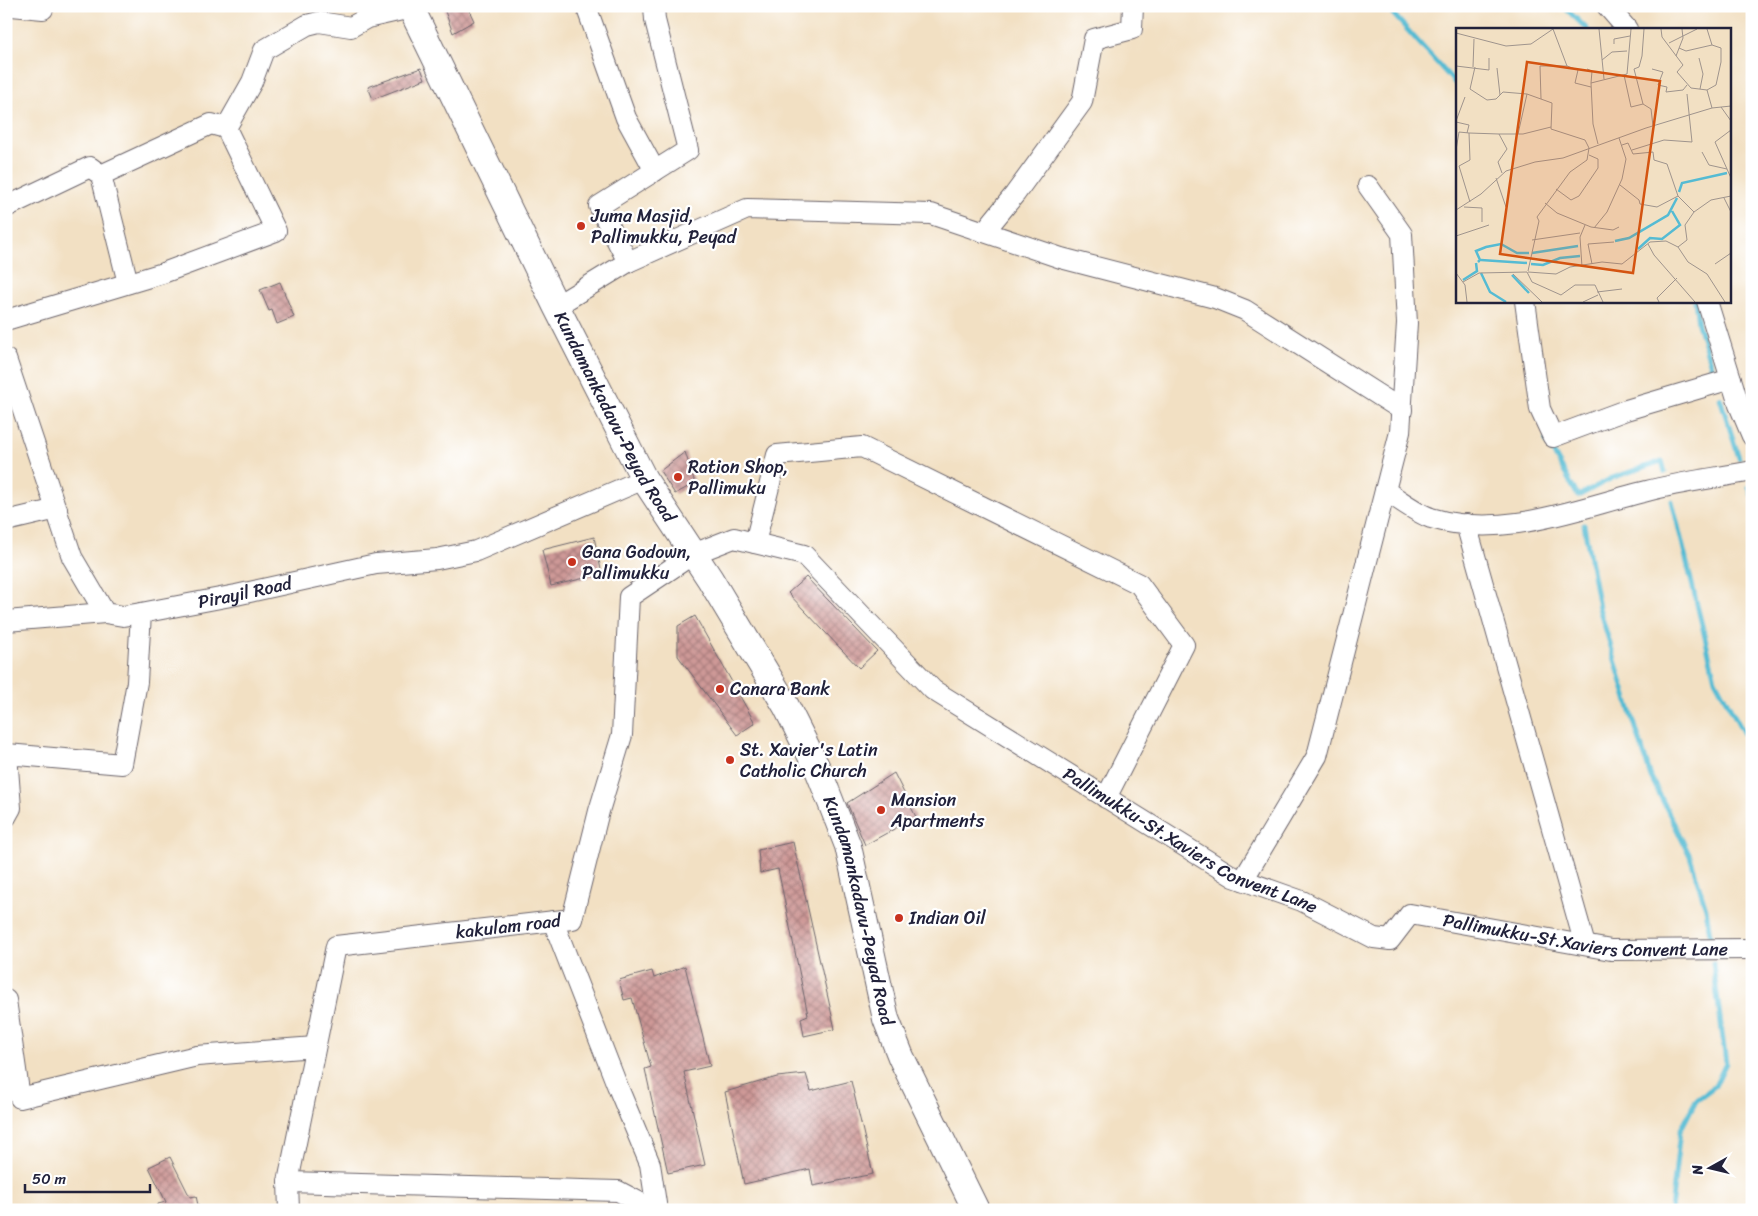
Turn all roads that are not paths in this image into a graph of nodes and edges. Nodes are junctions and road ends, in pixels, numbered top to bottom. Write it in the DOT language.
graph roads {
  1 [pos="12,6"];
  2 [pos="44,6"];
  3 [pos="586,6"];
  4 [pos="654,6"];
  5 [pos="1133,6"];
  6 [pos="1607,6"];
  7 [pos="410,7"];
  8 [pos="1626,28"];
  9 [pos="226,128"];
  10 [pos="655,171"];
  11 [pos="101,175"];
  12 [pos="1368,186"];
  13 [pos="6,207"];
  14 [pos="984,232"];
  15 [pos="628,262"];
  16 [pos="128,284"];
  17 [pos="1525,302"];
  18 [pos="1707,302"];
  19 [pos="556,306"];
  20 [pos="6,320"];
  21 [pos="6,359"];
  22 [pos="1732,379"];
  23 [pos="1402,410"];
  24 [pos="1752,436"];
  25 [pos="1752,471"];
  26 [pos="644,480"];
  27 [pos="1385,491"];
  28 [pos="57,509"];
  29 [pos="6,521"];
  30 [pos="1466,524"];
  31 [pos="754,543"];
  32 [pos="693,554"];
  33 [pos="105,614"];
  34 [pos="141,614"];
  35 [pos="6,621"];
  36 [pos="1106,798"];
  37 [pos="6,817"];
  38 [pos="1243,880"];
  39 [pos="554,921"];
  40 [pos="1586,945"];
  41 [pos="1752,949"];
  42 [pos="6,1000"];
  43 [pos="315,1048"];
  44 [pos="288,1182"];
  45 [pos="288,1210"];
  46 [pos="656,1210"];
  47 [pos="976,1210"];
  1 -- 2 [label="street"];
  3 -- 10 [label="street"];
  4 -- 10 [label="street"];
  5 -- 14 [label="street"];
  6 -- 8 [label="street"];
  7 -- 9 [label="street"];
  7 -- 19 [label="main road, Kundamankadavu-Peyad Road"];
  9 -- 11 [label="street"];
  9 -- 16 [label="street"];
  10 -- 15 [label="street"];
  11 -- 13 [label="street"];
  11 -- 16 [label="street"];
  12 -- 23 [label="street"];
  14 -- 15 [label="street"];
  14 -- 23 [label="street"];
  15 -- 19 [label="street"];
  16 -- 20 [label="street"];
  17 -- 22 [label="street"];
  18 -- 22 [label="street"];
  19 -- 26 [label="main road, Kundamankadavu-Peyad Road"];
  21 -- 28 [label="street"];
  22 -- 24 [label="street"];
  23 -- 27 [label="street"];
  25 -- 30 [label="street"];
  26 -- 32 [label="main road, Kundamankadavu-Peyad Road"];
  26 -- 34 [label="street, Pirayil Road"];
  27 -- 30 [label="street"];
  27 -- 38 [label="street"];
  28 -- 29 [label="street"];
  28 -- 33 [label="street"];
  30 -- 40 [label="street"];
  31 -- 32 [label="street, Pallimukku-St.Xaviers Convent Lane"];
  31 -- 36 [label="street, Pallimukku-St.Xaviers Convent Lane"];
  31 -- 36 [label="street"];
  32 -- 39 [label="street, kakulam road"];
  32 -- 47 [label="main road, Kundamankadavu-Peyad Road"];
  33 -- 34 [label="street, Pirayil Road"];
  33 -- 35 [label="street, Pirayil Road"];
  34 -- 37 [label="street"];
  36 -- 38 [label="street, Pallimukku-St.Xaviers Convent Lane"];
  38 -- 40 [label="street, Pallimukku-St.Xaviers Convent Lane"];
  39 -- 43 [label="street, kakulam road"];
  39 -- 46 [label="street"];
  40 -- 41 [label="street, Pallimukku-St.Xaviers Convent Lane"];
  42 -- 43 [label="street"];
  43 -- 44 [label="street, kakulam road"];
  44 -- 45 [label="street, kakulam road"];
  44 -- 46 [label="street"];
}
